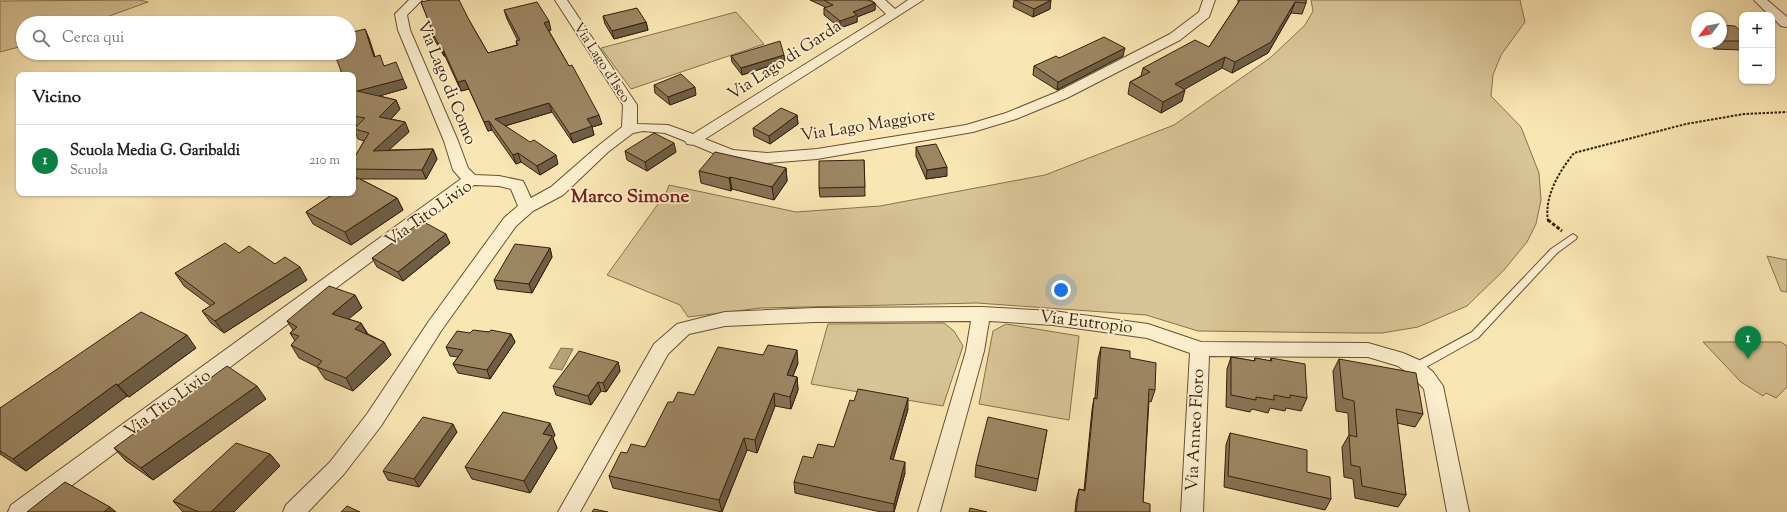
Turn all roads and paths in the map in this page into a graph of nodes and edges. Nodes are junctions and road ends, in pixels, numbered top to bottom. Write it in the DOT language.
graph roads {
  1 [pos="416,0"];
  2 [pos="561,0"];
  3 [pos="878,0"];
  4 [pos="917,0"];
  5 [pos="1209,0"];
  6 [pos="1760,0"];
  7 [pos="892,14"];
  8 [pos="1786,22"];
  9 [pos="1787,112"];
  10 [pos="629,129"];
  11 [pos="692,141"];
  12 [pos="471,180"];
  13 [pos="526,207"];
  14 [pos="1573,237"];
  15 [pos="981,314"];
  16 [pos="1200,348"];
  17 [pos="1416,368"];
  18 [pos="19,512"];
  19 [pos="294,512"];
  20 [pos="569,512"];
  21 [pos="929,512"];
  22 [pos="1192,512"];
  23 [pos="1458,512"];
  1 -- 12 [label="street, Via Lago di Como"];
  2 -- 10 [label="street, Via Lago d'Iseo"];
  3 -- 7 [label="street"];
  4 -- 7 [label="street, Via Lago di Garda"];
  5 -- 11 [label="street, Via Lago Maggiore"];
  6 -- 8 [label="street"];
  7 -- 11 [label="street, Via Lago di Garda"];
  9 -- 14 [label="path"];
  10 -- 11 [label="street, Via Lago Maggiore"];
  10 -- 13 [label="street"];
  12 -- 13 [label="street, Via Tito Livio"];
  12 -- 18 [label="street, Via Tito Livio"];
  13 -- 19 [label="street"];
  14 -- 17 [label="lane"];
  15 -- 16 [label="street, Via Eutropio"];
  15 -- 20 [label="street, Via Eutropio"];
  15 -- 21 [label="street"];
  16 -- 17 [label="street, Via Eutropio"];
  16 -- 22 [label="street, Via Anneo Floro"];
  17 -- 23 [label="street, Via Eutropio"];
}
